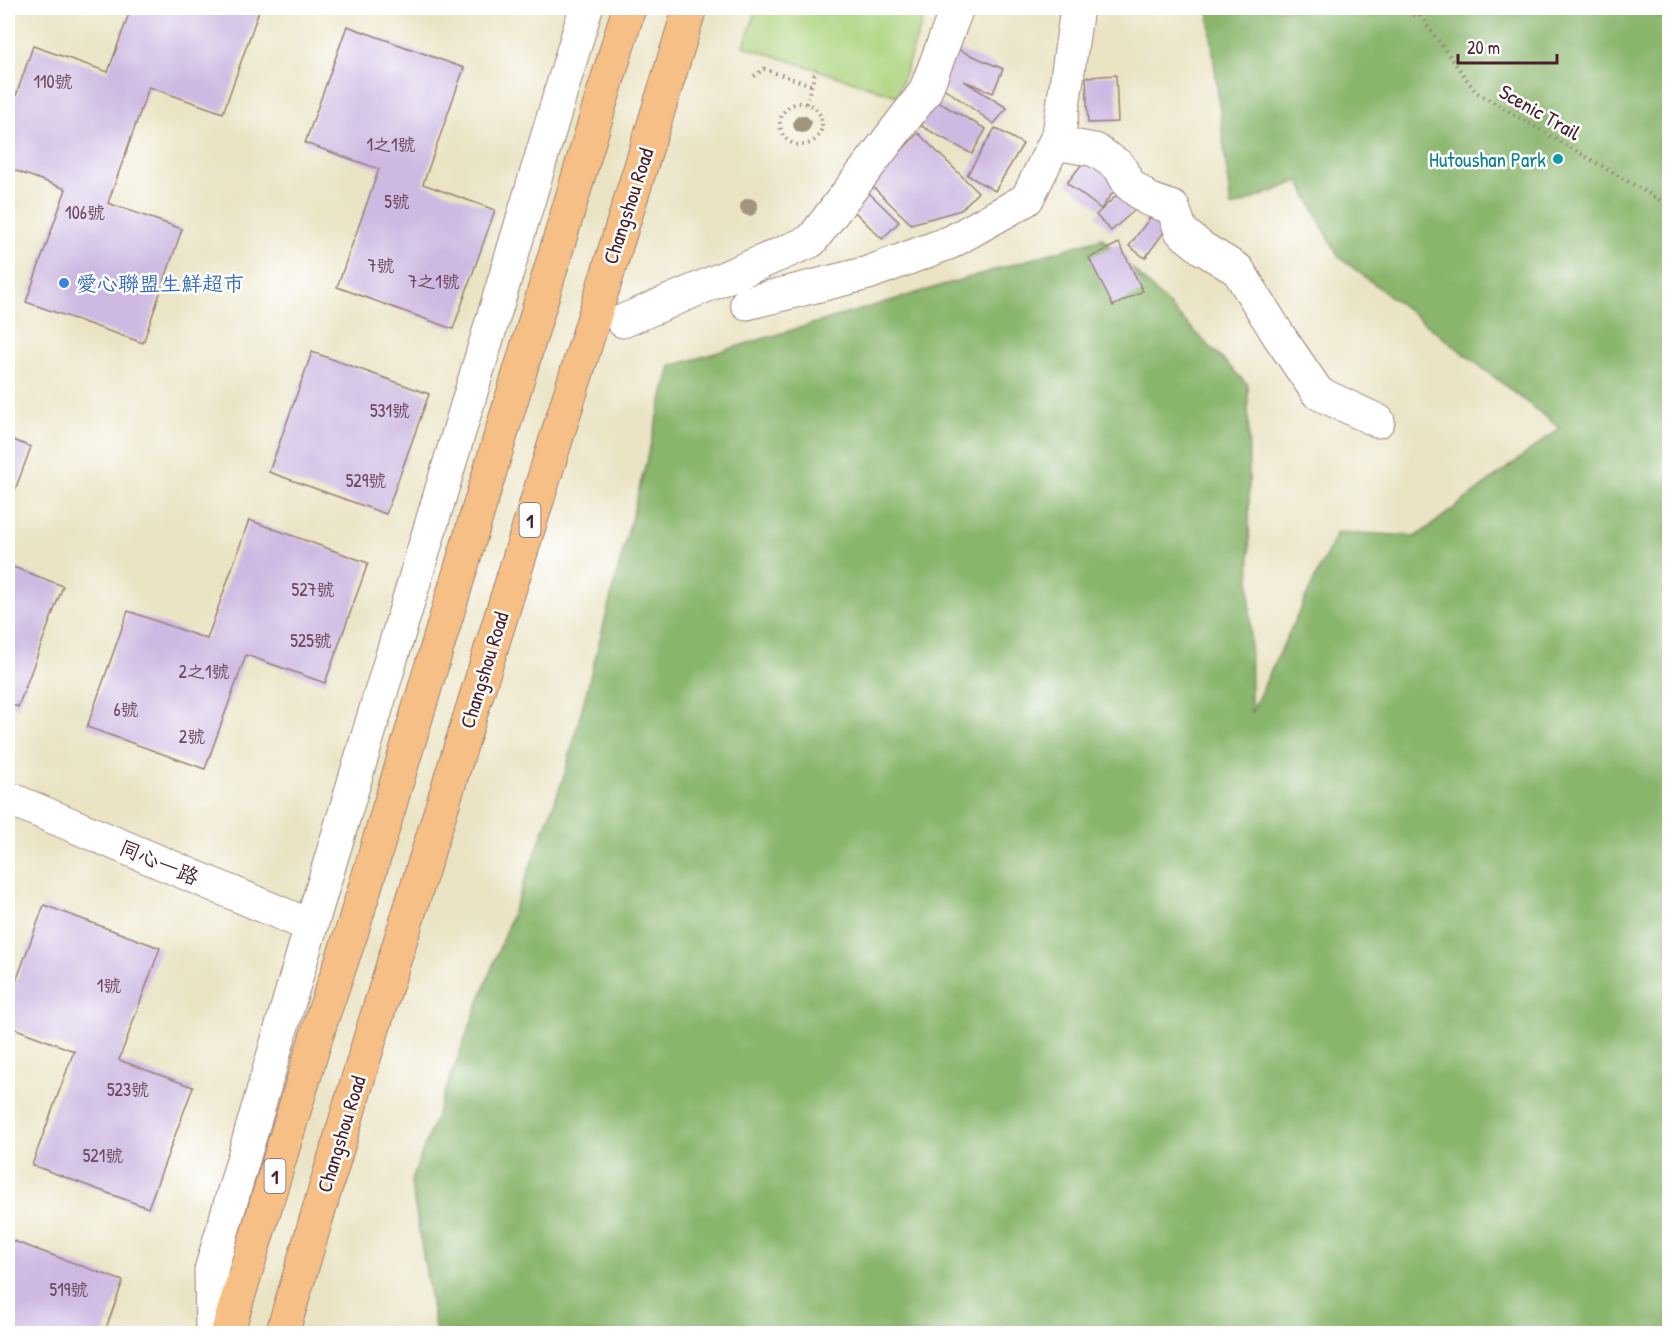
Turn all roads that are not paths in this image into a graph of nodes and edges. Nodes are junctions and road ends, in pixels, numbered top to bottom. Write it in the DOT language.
graph roads {
  1 [pos="585,8"];
  2 [pos="628,8"];
  3 [pos="690,8"];
  4 [pos="957,8"];
  5 [pos="1077,8"];
  6 [pos="1055,143"];
  7 [pos="747,303"];
  8 [pos="623,321"];
  9 [pos="1378,421"];
  10 [pos="8,798"];
  11 [pos="311,926"];
  12 [pos="212,1334"];
  13 [pos="227,1334"];
  14 [pos="282,1334"];
  1 -- 11 [label="street"];
  2 -- 13 [label="main road, 1"];
  3 -- 14 [label="main road, Changshou Road / 1"];
  4 -- 8 [label="street"];
  5 -- 6 [label="street"];
  6 -- 7 [label="street"];
  6 -- 9 [label="street"];
  10 -- 11 [label="street, 同心一路"];
  11 -- 12 [label="street"];
}
